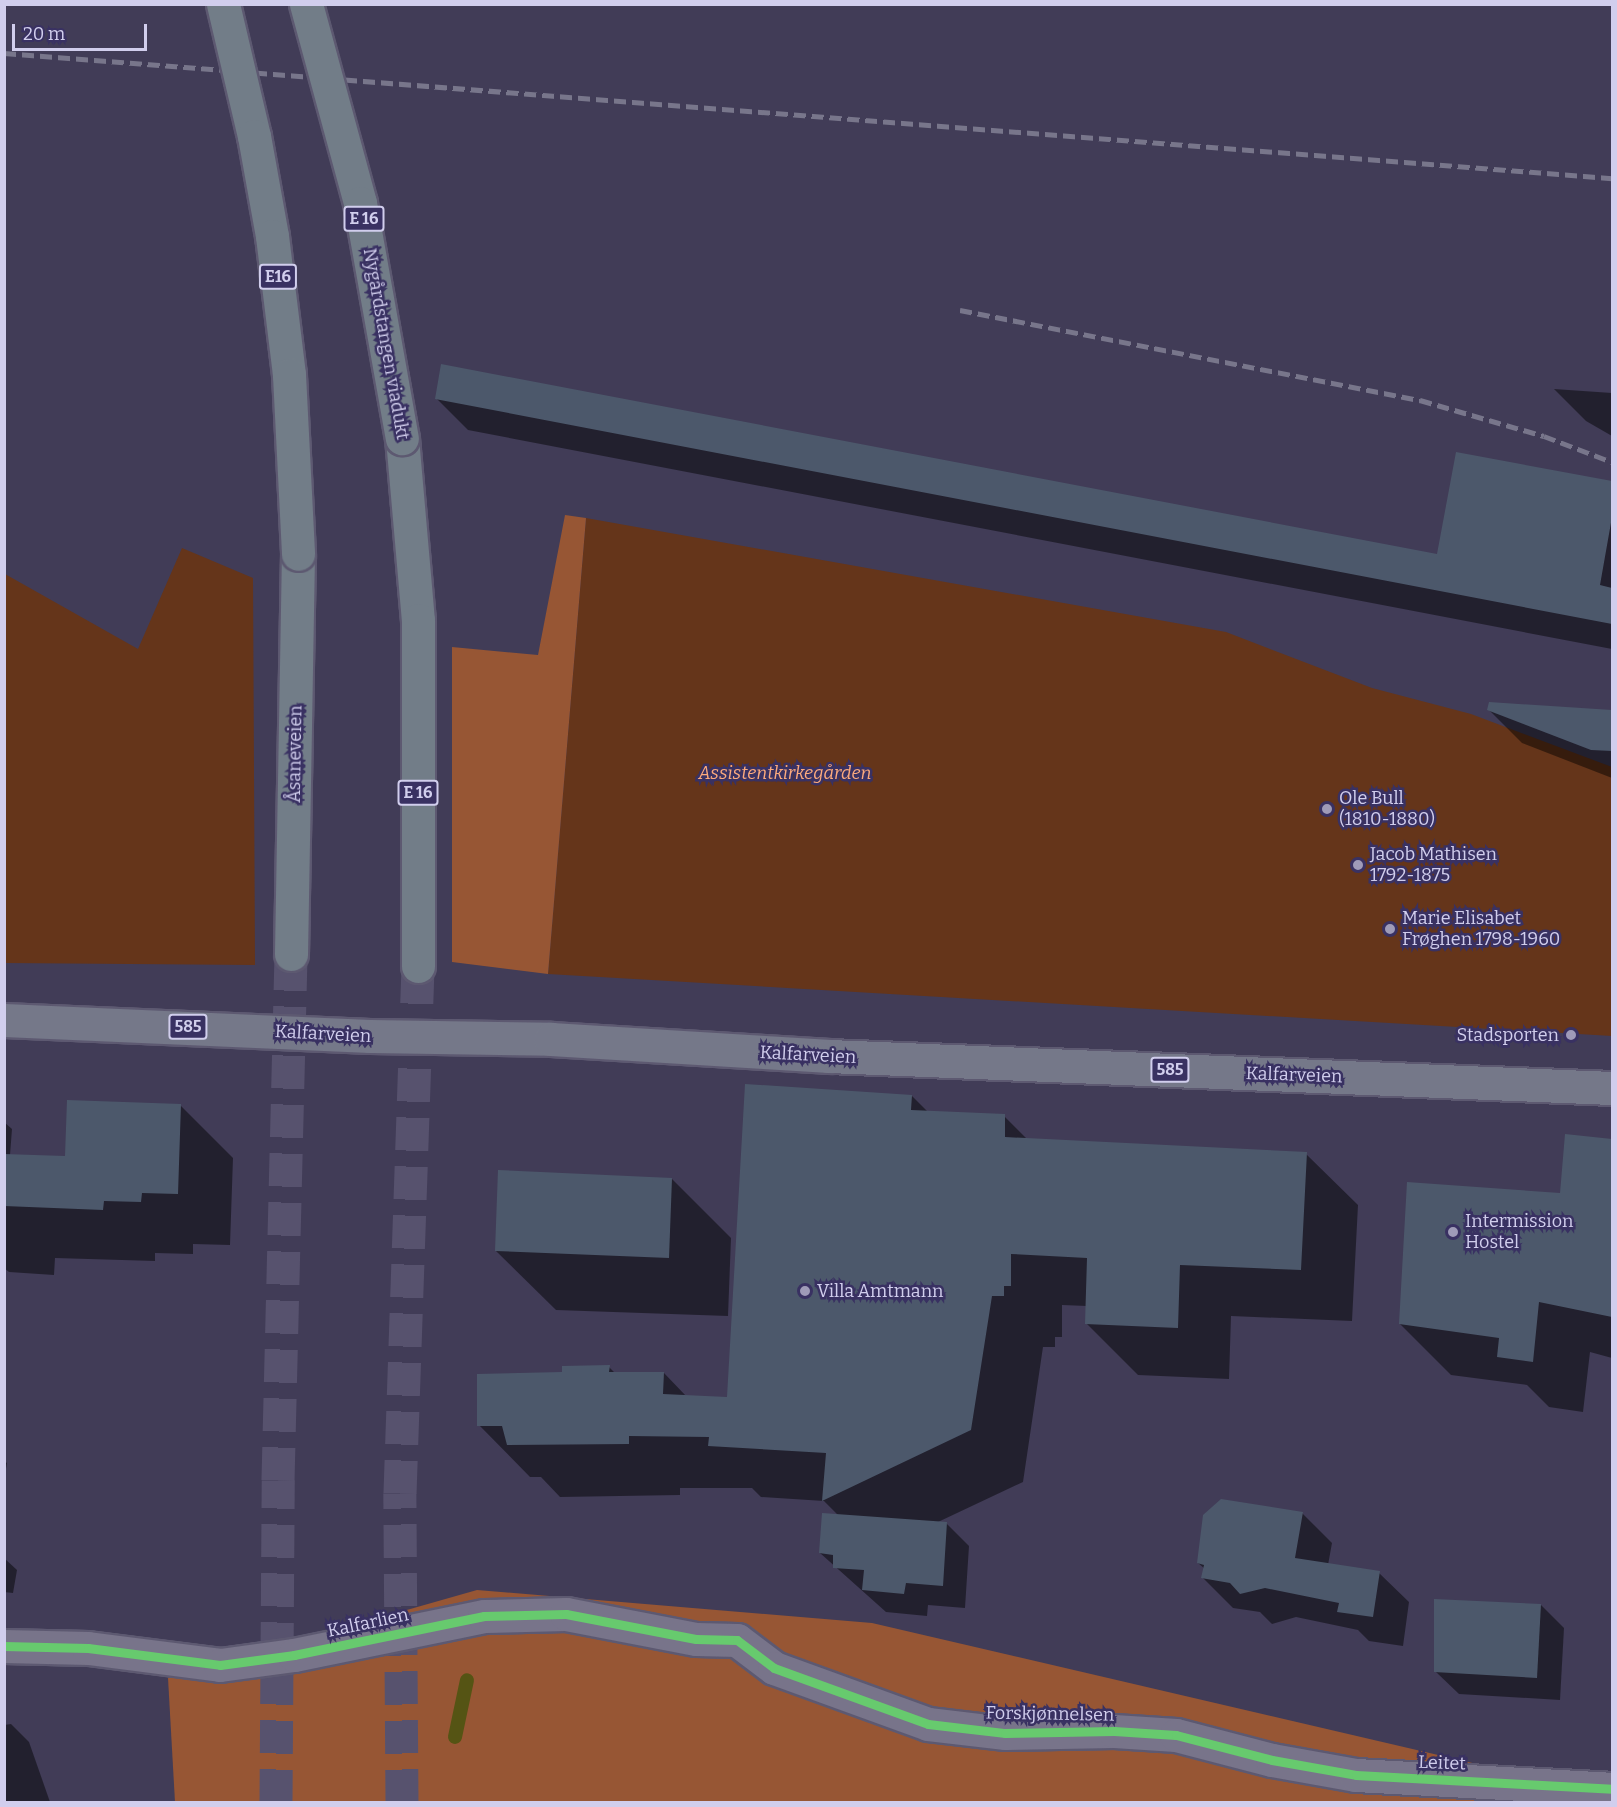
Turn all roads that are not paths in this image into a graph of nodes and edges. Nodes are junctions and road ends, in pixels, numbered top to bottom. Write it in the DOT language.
graph roads {
  1 [pos="224,4"];
  2 [pos="306,4"];
  3 [pos="291,954"];
  4 [pos="418,966"];
  5 [pos="4,1020"];
  6 [pos="1612,1088"];
  7 [pos="737,1640"];
  8 [pos="4,1646"];
  9 [pos="1272,1760"];
  10 [pos="1612,1789"];
  1 -- 3 [label="highway, Åsaneveien / E16, bridge"];
  2 -- 4 [label="highway, Nygårdstangen viadukt / E 16, bridge"];
  5 -- 6 [label="main road, Kalfarveien / 585"];
  7 -- 8 [label="street, Kalfarlien"];
  7 -- 9 [label="street, Forskjønnelsen"];
  9 -- 10 [label="street, Leitet"];
}
